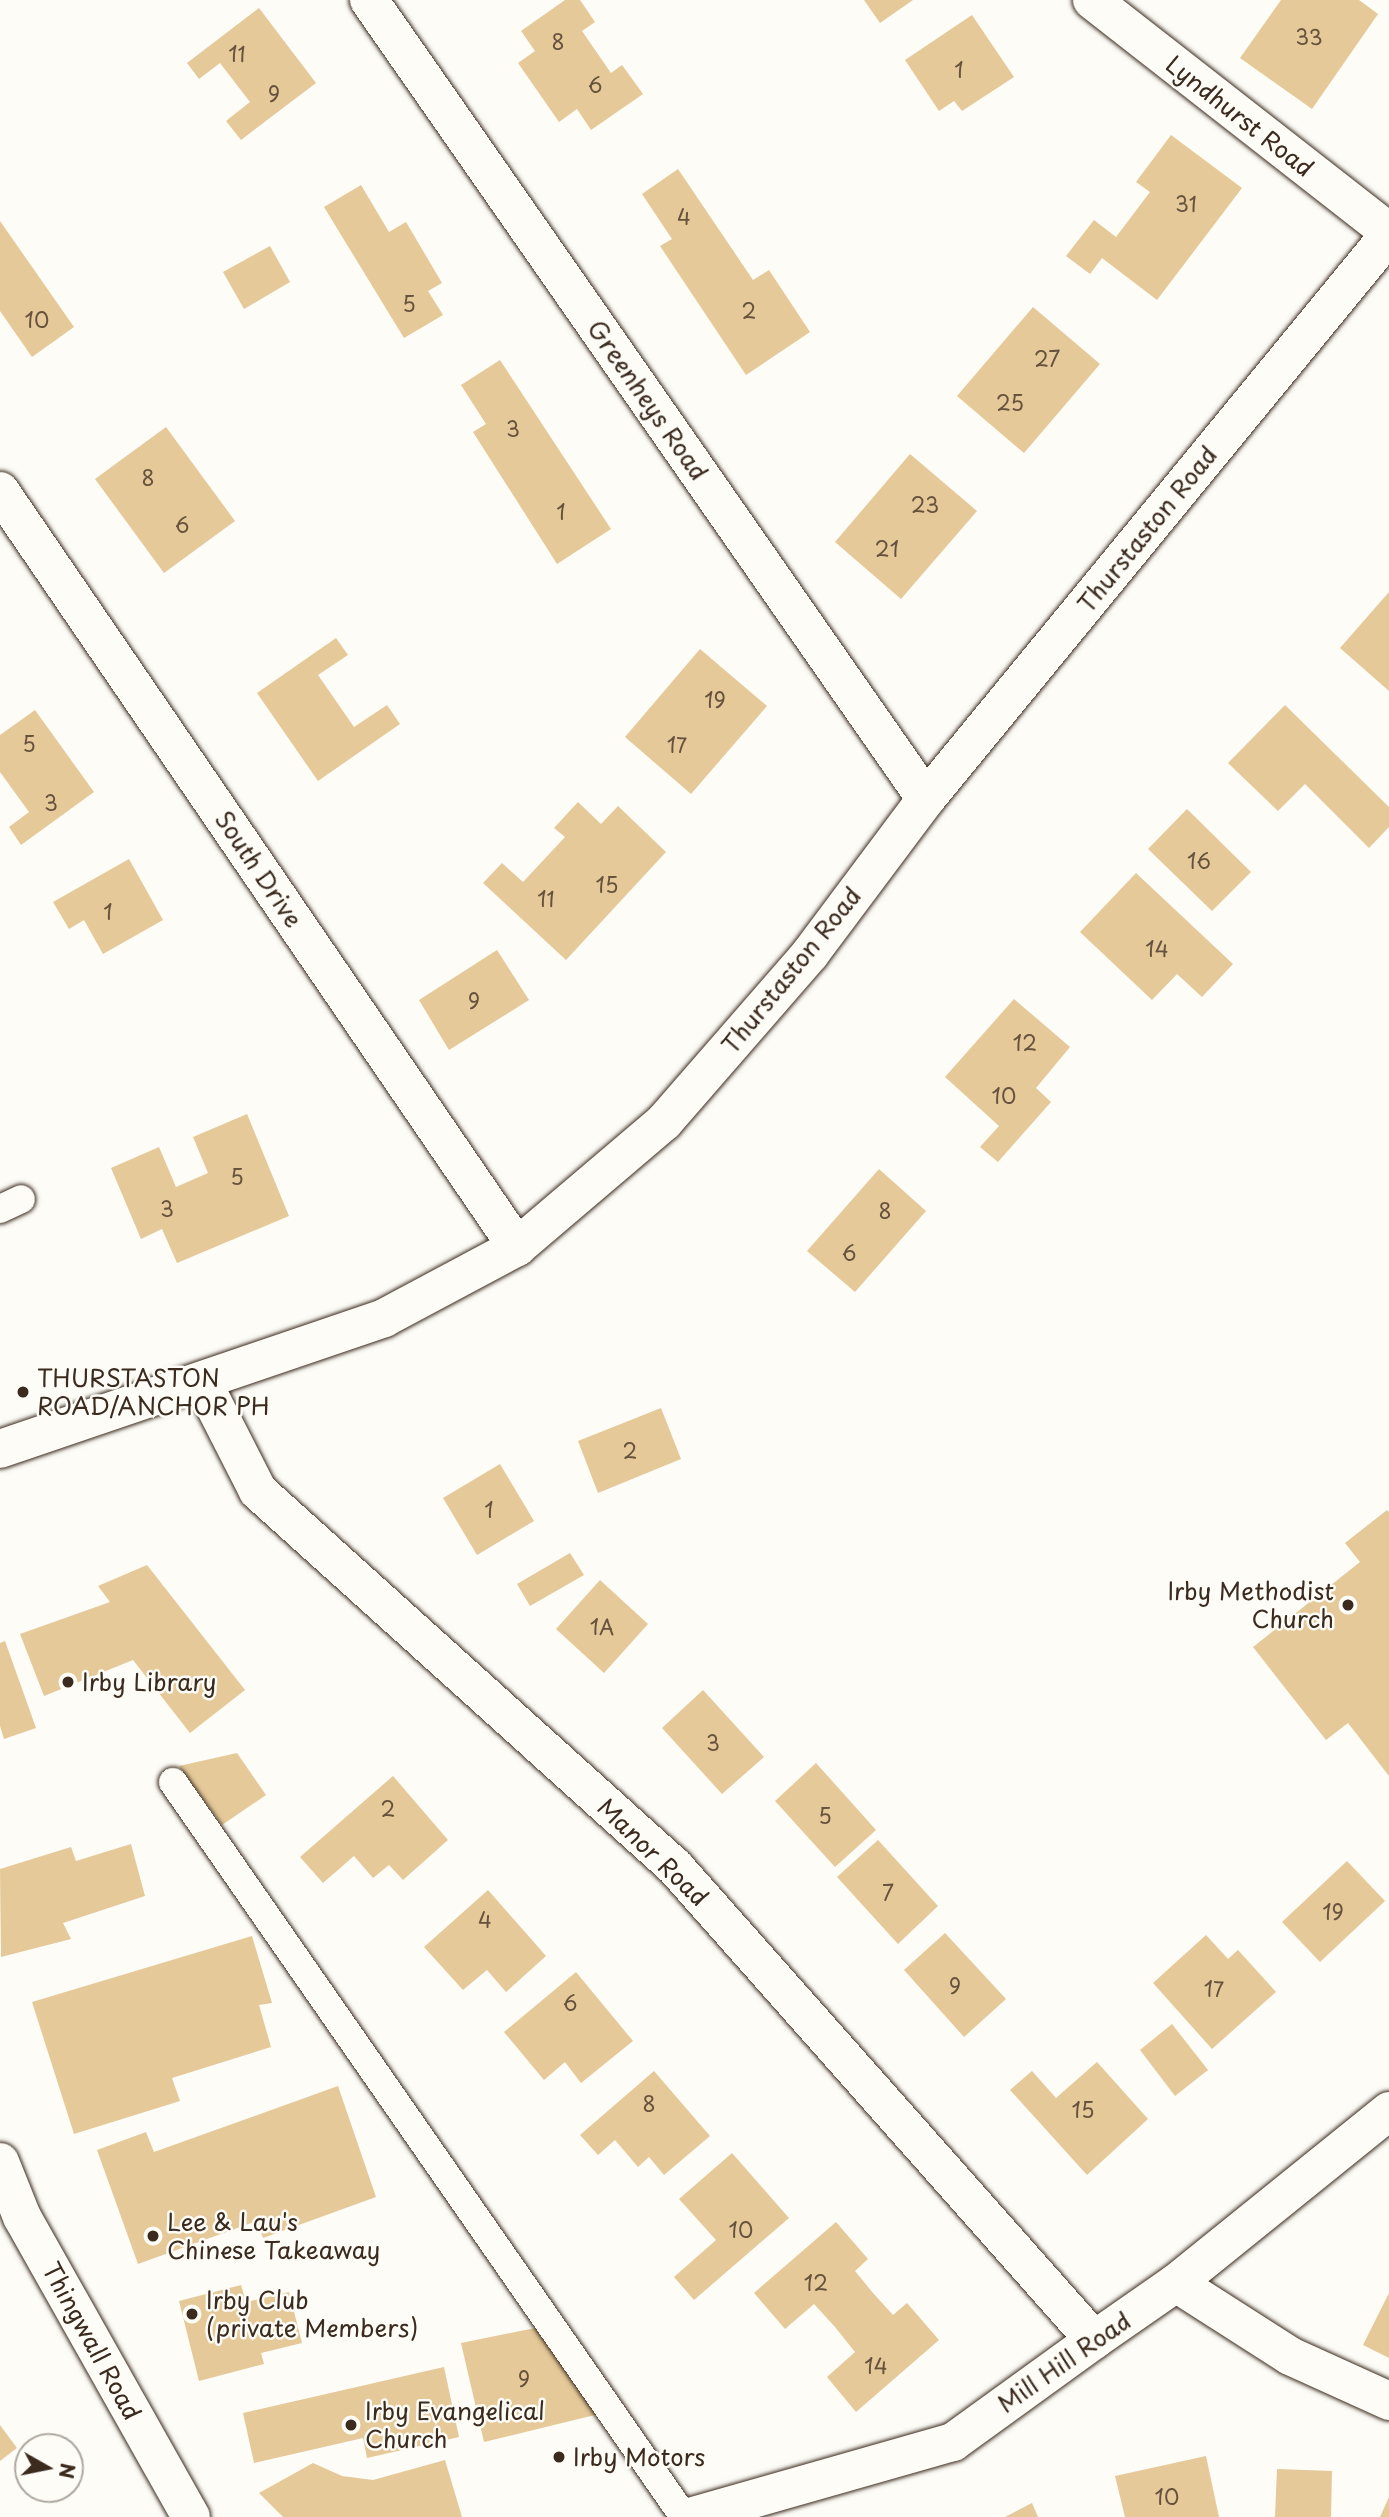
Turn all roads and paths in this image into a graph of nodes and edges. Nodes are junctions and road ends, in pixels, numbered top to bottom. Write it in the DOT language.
graph roads {
  1 [pos="369,0"];
  2 [pos="1092,0"];
  3 [pos="1389,233"];
  4 [pos="0,491"];
  5 [pos="926,799"];
  6 [pos="517,1247"];
  7 [pos="202,1381"];
  8 [pos="0,1449"];
  9 [pos="173,1782"];
  10 [pos="1389,2111"];
  11 [pos="0,2162"];
  12 [pos="1176,2283"];
  13 [pos="1094,2340"];
  14 [pos="1389,2401"];
  15 [pos="191,2517"];
  16 [pos="687,2517"];
  1 -- 5 [label="street, Greenheys Road"];
  2 -- 3 [label="street, Lyndhurst Road"];
  3 -- 5 [label="street, Thurstaston Road"];
  4 -- 6 [label="street, South Drive"];
  5 -- 6 [label="street, Thurstaston Road"];
  6 -- 7 [label="street, Thurstaston Road"];
  7 -- 8 [label="street, Thurstaston Road"];
  7 -- 13 [label="street, Manor Road"];
  9 -- 16 [label="lane"];
  10 -- 12 [label="street, Mill Hill Road"];
  11 -- 15 [label="street, Thingwall Road"];
  12 -- 13 [label="street, Mill Hill Road"];
  12 -- 14 [label="street"];
  13 -- 16 [label="street, Mill Hill Road"];
}
